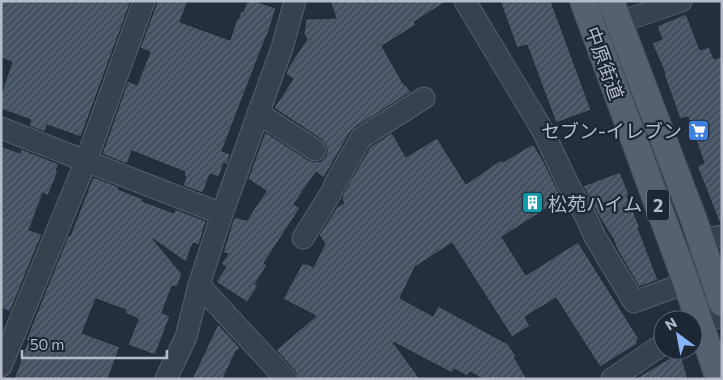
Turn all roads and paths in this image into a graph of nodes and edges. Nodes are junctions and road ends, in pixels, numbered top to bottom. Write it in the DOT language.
graph roads {
  1 [pos="144,1"];
  2 [pos="295,1"];
  3 [pos="465,1"];
  4 [pos="582,1"];
  5 [pos="681,1"];
  6 [pos="615,12"];
  7 [pos="594,32"];
  8 [pos="424,98"];
  9 [pos="258,113"];
  10 [pos="1,128"];
  11 [pos="315,150"];
  12 [pos="86,162"];
  13 [pos="222,214"];
  14 [pos="303,238"];
  15 [pos="711,238"];
  16 [pos="686,283"];
  17 [pos="199,285"];
  18 [pos="722,303"];
  19 [pos="705,322"];
  20 [pos="653,351"];
  21 [pos="1,366"];
  22 [pos="166,379"];
  23 [pos="286,379"];
  24 [pos="612,379"];
  25 [pos="719,379"];
  1 -- 12 [label="street"];
  2 -- 9 [label="street"];
  3 -- 16 [label="street"];
  4 -- 7 [label="main road, 中原街道 / 2"];
  5 -- 6 [label="street"];
  6 -- 7 [label="street"];
  6 -- 15 [label="main road, 中原街道 / 2"];
  7 -- 16 [label="main road, 中原街道 / 2"];
  8 -- 14 [label="street"];
  9 -- 11 [label="street"];
  9 -- 13 [label="street"];
  10 -- 12 [label="street"];
  12 -- 13 [label="street"];
  12 -- 21 [label="street"];
  13 -- 17 [label="street"];
  15 -- 18 [label="main road, 中原街道 / 2"];
  16 -- 19 [label="main road, 中原街道 / 2"];
  17 -- 22 [label="street"];
  17 -- 23 [label="street"];
  19 -- 25 [label="main road, 中原街道 / 2"];
  20 -- 24 [label="street"];
}
